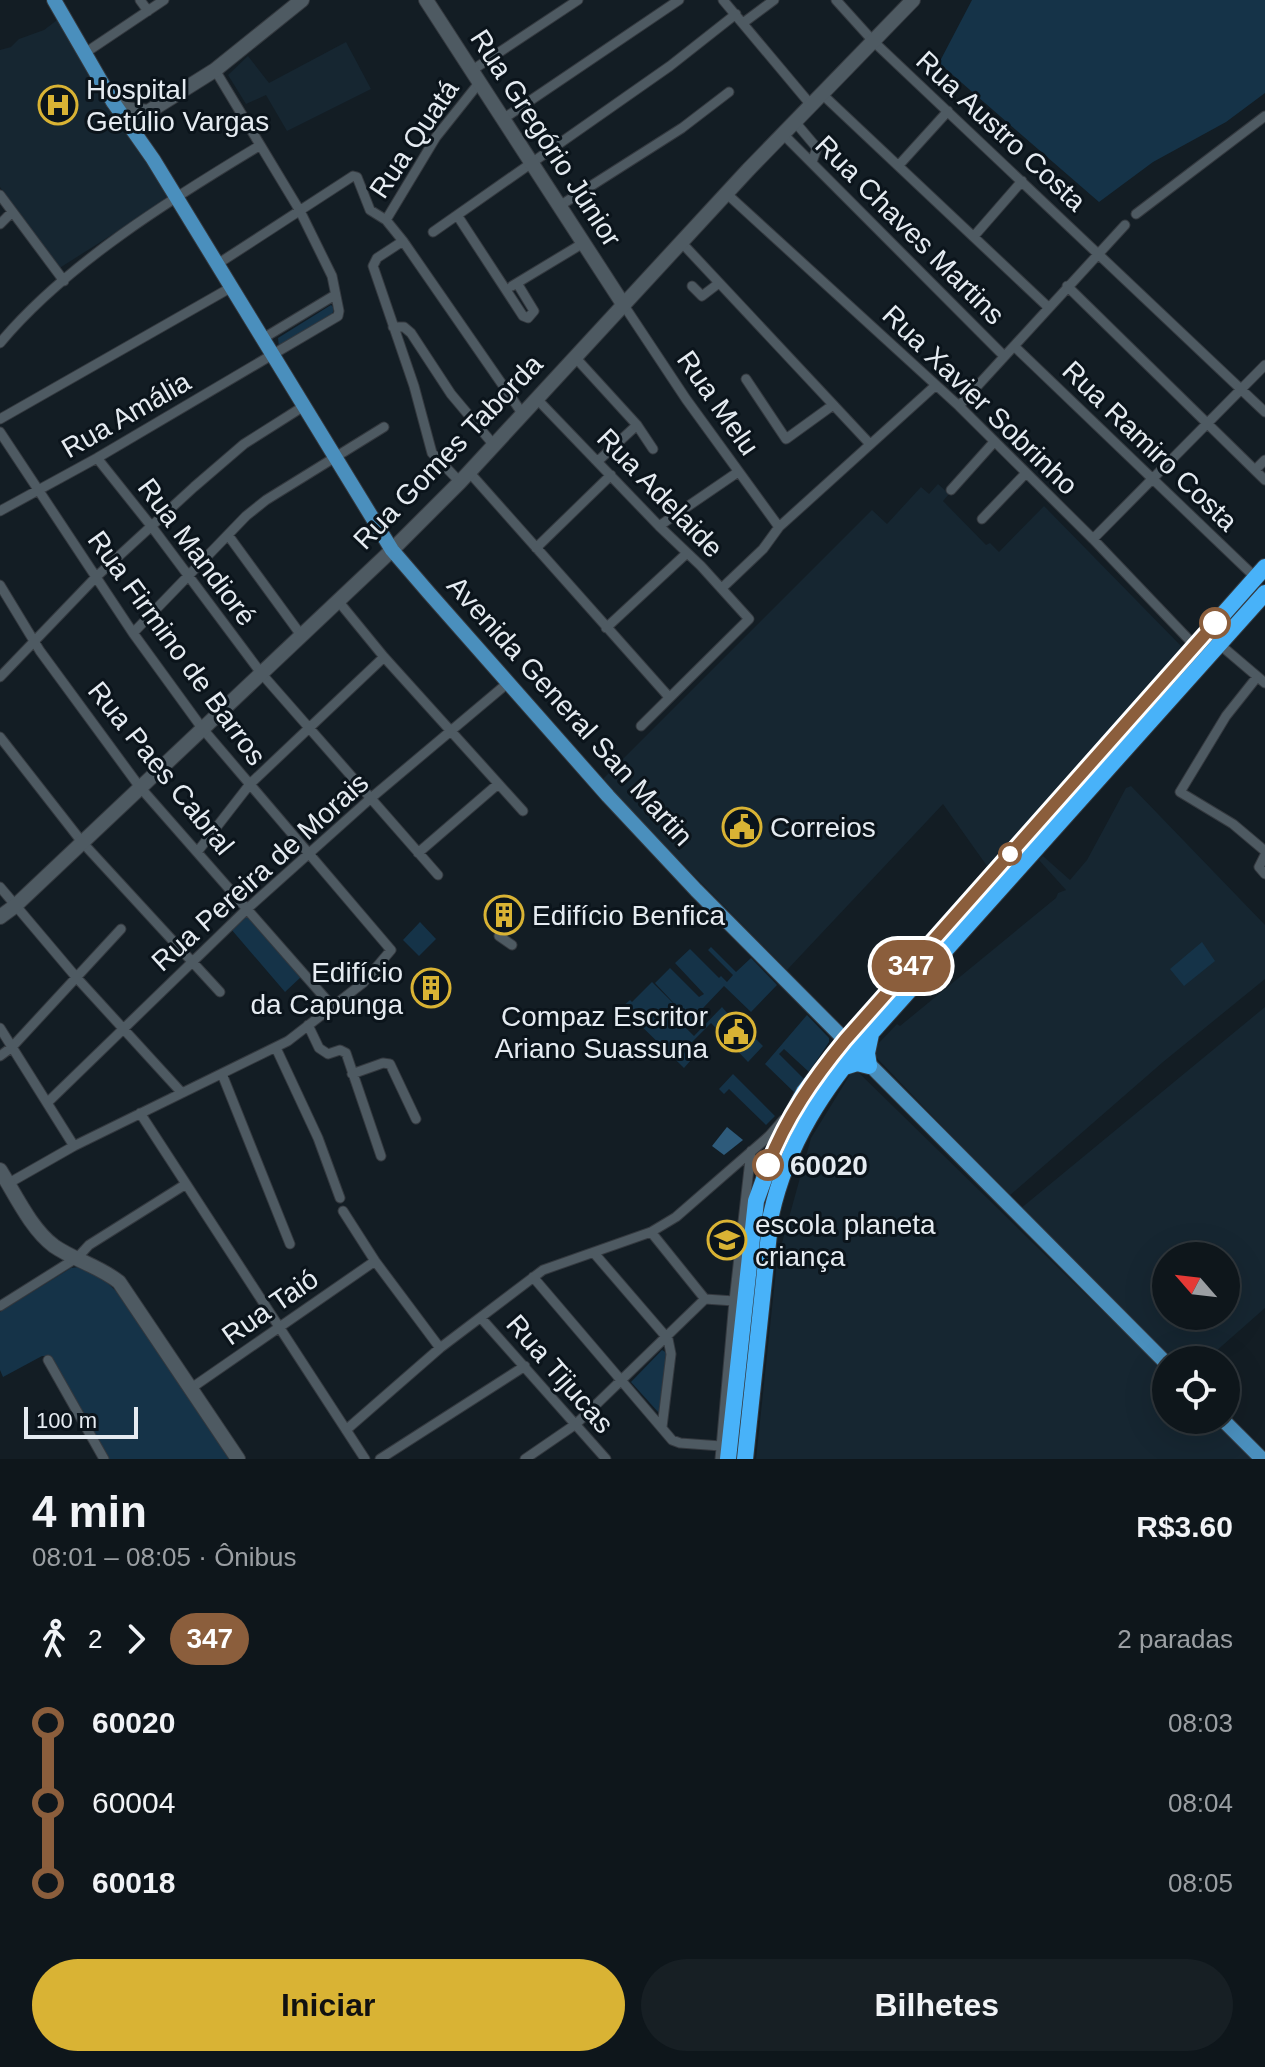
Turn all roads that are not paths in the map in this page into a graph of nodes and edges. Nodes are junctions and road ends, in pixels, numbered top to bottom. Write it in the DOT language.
graph roads {
  1 [pos="54,0"];
  2 [pos="140,0"];
  3 [pos="164,0"];
  4 [pos="302,0"];
  5 [pos="427,0"];
  6 [pos="578,0"];
  7 [pos="679,0"];
  8 [pos="723,0"];
  9 [pos="774,0"];
  10 [pos="836,0"];
  11 [pos="913,0"];
  12 [pos="148,11"];
  13 [pos="736,14"];
  14 [pos="743,23"];
  15 [pos="873,41"];
  16 [pos="85,53"];
  17 [pos="215,70"];
  18 [pos="475,77"];
  19 [pos="729,92"];
  20 [pos="822,94"];
  21 [pos="113,102"];
  22 [pos="811,105"];
  23 [pos="948,111"];
  24 [pos="148,112"];
  25 [pos="1265,116"];
  26 [pos="503,119"];
  27 [pos="795,122"];
  28 [pos="783,134"];
  29 [pos="136,136"];
  30 [pos="259,146"];
  31 [pos="812,162"];
  32 [pos="533,163"];
  33 [pos="899,165"];
  34 [pos="1022,181"];
  35 [pos="727,194"];
  36 [pos="0,195"];
  37 [pos="176,196"];
  38 [pos="561,205"];
  39 [pos="300,211"];
  40 [pos="12,212"];
  41 [pos="1136,214"];
  42 [pos="457,215"];
  43 [pos="386,220"];
  44 [pos="0,224"];
  45 [pos="1125,225"];
  46 [pos="433,232"];
  47 [pos="975,235"];
  48 [pos="403,241"];
  49 [pos="585,242"];
  50 [pos="681,242"];
  51 [pos="1100,253"];
  52 [pos="216,265"];
  53 [pos="64,281"];
  54 [pos="517,283"];
  55 [pos="719,283"];
  56 [pos="692,286"];
  57 [pos="1067,286"];
  58 [pos="230,288"];
  59 [pos="507,290"];
  60 [pos="335,295"];
  61 [pos="623,304"];
  62 [pos="1048,307"];
  63 [pos="393,327"];
  64 [pos="262,339"];
  65 [pos="0,343"];
  66 [pos="1014,346"];
  67 [pos="273,356"];
  68 [pos="574,356"];
  69 [pos="1004,356"];
  70 [pos="1265,365"];
  71 [pos="746,379"];
  72 [pos="936,385"];
  73 [pos="1242,390"];
  74 [pos="536,398"];
  75 [pos="833,405"];
  76 [pos="304,406"];
  77 [pos="959,406"];
  78 [pos="1265,412"];
  79 [pos="522,413"];
  80 [pos="0,419"];
  81 [pos="1207,423"];
  82 [pos="637,425"];
  83 [pos="384,427"];
  84 [pos="0,432"];
  85 [pos="994,442"];
  86 [pos="493,444"];
  87 [pos="870,444"];
  88 [pos="653,449"];
  89 [pos="336,456"];
  90 [pos="97,458"];
  91 [pos="1265,460"];
  92 [pos="598,461"];
  93 [pos="1255,470"];
  94 [pos="738,472"];
  95 [pos="1026,473"];
  96 [pos="611,475"];
  97 [pos="464,477"];
  98 [pos="1152,479"];
  99 [pos="1265,480"];
  100 [pos="951,490"];
  101 [pos="37,491"];
  102 [pos="0,511"];
  103 [pos="982,519"];
  104 [pos="659,526"];
  105 [pos="152,527"];
  106 [pos="779,527"];
  107 [pos="228,535"];
  108 [pos="1093,539"];
  109 [pos="536,548"];
  110 [pos="392,550"];
  111 [pos="687,553"];
  112 [pos="1260,572"];
  113 [pos="96,577"];
  114 [pos="188,578"];
  115 [pos="0,585"];
  116 [pos="722,588"];
  117 [pos="1265,593"];
  118 [pos="339,602"];
  119 [pos="606,628"];
  120 [pos="133,633"];
  121 [pos="301,635"];
  122 [pos="33,641"];
  123 [pos="1218,643"];
  124 [pos="1195,646"];
  125 [pos="384,657"];
  126 [pos="261,673"];
  127 [pos="0,677"];
  128 [pos="1261,680"];
  129 [pos="509,682"];
  130 [pos="669,697"];
  131 [pos="641,726"];
  132 [pos="202,728"];
  133 [pos="309,729"];
  134 [pos="451,731"];
  135 [pos="0,737"];
  136 [pos="250,784"];
  137 [pos="498,784"];
  138 [pos="139,786"];
  139 [pos="371,798"];
  140 [pos="523,811"];
  141 [pos="82,842"];
  142 [pos="198,851"];
  143 [pos="310,852"];
  144 [pos="418,853"];
  145 [pos="1265,853"];
  146 [pos="1265,874"];
  147 [pos="438,875"];
  148 [pos="0,887"];
  149 [pos="15,906"];
  150 [pos="248,908"];
  151 [pos="0,917"];
  152 [pos="949,922"];
  153 [pos="121,929"];
  154 [pos="499,936"];
  155 [pos="512,945"];
  156 [pos="944,952"];
  157 [pos="193,960"];
  158 [pos="76,977"];
  159 [pos="220,992"];
  160 [pos="332,1006"];
  161 [pos="308,1025"];
  162 [pos="0,1028"];
  163 [pos="124,1029"];
  164 [pos="865,1029"];
  165 [pos="12,1047"];
  166 [pos="276,1048"];
  167 [pos="847,1052"];
  168 [pos="0,1056"];
  169 [pos="222,1074"];
  170 [pos="352,1074"];
  171 [pos="182,1093"];
  172 [pos="48,1102"];
  173 [pos="140,1113"];
  174 [pos="416,1119"];
  175 [pos="784,1134"];
  176 [pos="74,1146"];
  177 [pos="751,1151"];
  178 [pos="381,1156"];
  179 [pos="0,1170"];
  180 [pos="729,1170"];
  181 [pos="747,1180"];
  182 [pos="9,1183"];
  183 [pos="186,1184"];
  184 [pos="340,1198"];
  185 [pos="343,1211"];
  186 [pos="651,1232"];
  187 [pos="290,1244"];
  188 [pos="594,1253"];
  189 [pos="78,1257"];
  190 [pos="375,1261"];
  191 [pos="533,1277"];
  192 [pos="705,1299"];
  193 [pos="734,1301"];
  194 [pos="0,1306"];
  195 [pos="481,1318"];
  196 [pos="280,1326"];
  197 [pos="667,1338"];
  198 [pos="440,1348"];
  199 [pos="1152,1349"];
  200 [pos="48,1360"];
  201 [pos="525,1366"];
  202 [pos="622,1381"];
  203 [pos="190,1389"];
  204 [pos="576,1424"];
  205 [pos="662,1427"];
  206 [pos="346,1430"];
  207 [pos="1237,1434"];
  208 [pos="724,1453"];
  209 [pos="99,1457"];
  210 [pos="238,1459"];
  211 [pos="365,1459"];
  212 [pos="380,1459"];
  213 [pos="525,1459"];
  214 [pos="606,1459"];
  215 [pos="720,1459"];
  216 [pos="745,1459"];
  217 [pos="1262,1459"];
  1 -- 16 [label="main road, Avenida General San Martin"];
  2 -- 12 [label="street"];
  3 -- 12 [label="street"];
  4 -- 17 [label="main road"];
  5 -- 18 [label="main road, Rua Gregório Júnior"];
  6 -- 18 [label="street, Rua Quatá"];
  7 -- 26 [label="street"];
  8 -- 13 [label="street"];
  9 -- 14 [label="street"];
  10 -- 15 [label="street, Rua Austro Costa"];
  11 -- 15 [label="main road, Rua Gomes Taborda"];
  12 -- 16 [label="street"];
  13 -- 14 [label="street"];
  13 -- 32 [label="street"];
  14 -- 22 [label="street"];
  15 -- 20 [label="main road, Rua Gomes Taborda"];
  15 -- 23 [label="street, Rua Austro Costa"];
  16 -- 21 [label="main road, Avenida General San Martin"];
  17 -- 24 [label="main road"];
  17 -- 30 [label="street"];
  18 -- 26 [label="main road, Rua Gregório Júnior"];
  18 -- 43 [label="street, Rua Quatá"];
  19 -- 38 [label="street"];
  20 -- 22 [label="main road, Rua Gomes Taborda"];
  20 -- 33 [label="street"];
  21 -- 24 [label="main road"];
  21 -- 29 [label="main road, Avenida General San Martin"];
  22 -- 27 [label="main road, Rua Gomes Taborda"];
  23 -- 33 [label="street"];
  23 -- 34 [label="street, Rua Austro Costa"];
  24 -- 29 [label="main road"];
  25 -- 41 [label="street"];
  26 -- 32 [label="main road, Rua Gregório Júnior"];
  27 -- 28 [label="main road, Rua Gomes Taborda"];
  27 -- 31 [label="street"];
  28 -- 31 [label="street, Rua Chaves Martins"];
  28 -- 35 [label="main road, Rua Gomes Taborda"];
  29 -- 37 [label="main road, Avenida General San Martin"];
  30 -- 37 [label="street"];
  30 -- 39 [label="street"];
  31 -- 69 [label="street, Rua Chaves Martins"];
  32 -- 38 [label="main road, Rua Gregório Júnior"];
  32 -- 42 [label="street"];
  33 -- 47 [label="street"];
  34 -- 47 [label="street"];
  34 -- 51 [label="street, Rua Austro Costa"];
  35 -- 50 [label="main road, Rua Gomes Taborda"];
  35 -- 72 [label="street, Rua Xavier Sobrinho"];
  36 -- 40 [label="street"];
  37 -- 52 [label="main road, Avenida General San Martin"];
  37 -- 53 [label="street"];
  38 -- 49 [label="main road, Rua Gregório Júnior"];
  39 -- 43 [label="street"];
  39 -- 52 [label="street"];
  39 -- 60 [label="street"];
  40 -- 44 [label="street"];
  40 -- 53 [label="street"];
  42 -- 46 [label="street"];
  42 -- 59 [label="street"];
  43 -- 48 [label="street"];
  45 -- 51 [label="street"];
  47 -- 62 [label="street"];
  48 -- 63 [label="street"];
  48 -- 79 [label="street"];
  49 -- 54 [label="street"];
  49 -- 61 [label="main road, Rua Gregório Júnior"];
  50 -- 55 [label="street"];
  50 -- 61 [label="main road, Rua Gomes Taborda"];
  51 -- 57 [label="street"];
  51 -- 73 [label="street, Rua Austro Costa"];
  52 -- 58 [label="main road, Avenida General San Martin"];
  53 -- 65 [label="street"];
  54 -- 59 [label="street"];
  54 -- 59 [label="street"];
  55 -- 56 [label="street"];
  55 -- 75 [label="street"];
  57 -- 62 [label="street"];
  57 -- 81 [label="street"];
  58 -- 64 [label="main road, Avenida General San Martin"];
  58 -- 80 [label="street"];
  60 -- 64 [label="street"];
  60 -- 67 [label="street, Rua Amália"];
  61 -- 68 [label="main road, Rua Gomes Taborda"];
  61 -- 94 [label="street, Rua Melu"];
  62 -- 66 [label="street"];
  63 -- 86 [label="street"];
  63 -- 97 [label="street"];
  64 -- 67 [label="main road, Avenida General San Martin"];
  66 -- 69 [label="street"];
  66 -- 98 [label="street, Rua Ramiro Costa"];
  67 -- 76 [label="main road, Avenida General San Martin"];
  67 -- 90 [label="street, Rua Amália"];
  68 -- 74 [label="main road, Rua Gomes Taborda"];
  68 -- 82 [label="street"];
  69 -- 77 [label="street"];
  70 -- 73 [label="street"];
  71 -- 75 [label="street"];
  72 -- 77 [label="street, Rua Xavier Sobrinho"];
  72 -- 87 [label="street"];
  73 -- 78 [label="street, Rua Austro Costa"];
  73 -- 81 [label="street"];
  74 -- 79 [label="main road, Rua Gomes Taborda"];
  74 -- 92 [label="street, Rua Adelaide"];
  75 -- 87 [label="street"];
  76 -- 89 [label="main road, Avenida General San Martin"];
  76 -- 105 [label="street"];
  77 -- 85 [label="street, Rua Xavier Sobrinho"];
  79 -- 86 [label="main road, Rua Gomes Taborda"];
  81 -- 93 [label="street"];
  81 -- 98 [label="street"];
  82 -- 88 [label="street"];
  82 -- 92 [label="street"];
  83 -- 89 [label="street"];
  84 -- 101 [label="street, Rua Firmino de Barros"];
  85 -- 95 [label="street, Rua Xavier Sobrinho"];
  85 -- 100 [label="street"];
  86 -- 97 [label="main road, Rua Gomes Taborda"];
  87 -- 106 [label="street"];
  89 -- 107 [label="street"];
  89 -- 110 [label="main road, Avenida General San Martin"];
  90 -- 101 [label="street, Rua Amália"];
  90 -- 105 [label="street, Rua Mandioré"];
  91 -- 93 [label="street"];
  92 -- 96 [label="street, Rua Adelaide"];
  93 -- 99 [label="street"];
  94 -- 104 [label="street"];
  94 -- 106 [label="street, Rua Melu"];
  95 -- 103 [label="street"];
  95 -- 108 [label="street, Rua Xavier Sobrinho"];
  96 -- 104 [label="street, Rua Adelaide"];
  96 -- 109 [label="street"];
  97 -- 109 [label="street"];
  97 -- 110 [label="main road, Rua Gomes Taborda"];
  98 -- 108 [label="street"];
  98 -- 112 [label="street, Rua Ramiro Costa"];
  101 -- 102 [label="street, Rua Amália"];
  101 -- 113 [label="street, Rua Firmino de Barros"];
  104 -- 111 [label="street, Rua Adelaide"];
  105 -- 113 [label="street"];
  105 -- 114 [label="street, Rua Mandioré"];
  106 -- 116 [label="street"];
  107 -- 114 [label="street"];
  107 -- 121 [label="street"];
  108 -- 124 [label="street, Rua Xavier Sobrinho"];
  109 -- 119 [label="street"];
  110 -- 118 [label="main road, Rua Gomes Taborda"];
  110 -- 129 [label="main road, Avenida General San Martin"];
  111 -- 116 [label="street, Rua Adelaide"];
  111 -- 119 [label="street"];
  112 -- 124 [label="highway"];
  113 -- 120 [label="street, Rua Firmino de Barros"];
  113 -- 122 [label="street"];
  114 -- 120 [label="street"];
  114 -- 126 [label="street, Rua Mandioré"];
  115 -- 122 [label="street, Rua Paes Cabral"];
  116 -- 130 [label="street, Rua Adelaide"];
  117 -- 123 [label="highway"];
  118 -- 121 [label="main road, Rua Gomes Taborda"];
  118 -- 125 [label="street"];
  119 -- 130 [label="street"];
  120 -- 132 [label="street, Rua Firmino de Barros"];
  121 -- 126 [label="main road, Rua Gomes Taborda"];
  122 -- 127 [label="street"];
  122 -- 138 [label="street, Rua Paes Cabral"];
  123 -- 128 [label="street"];
  123 -- 156 [label="highway"];
  124 -- 152 [label="highway"];
  125 -- 133 [label="street"];
  125 -- 134 [label="street"];
  126 -- 132 [label="main road, Rua Gomes Taborda"];
  126 -- 133 [label="street, Rua Mandioré"];
  128 -- 145 [label="street"];
  129 -- 134 [label="street, Rua Pereira de Morais"];
  129 -- 167 [label="main road, Avenida General San Martin"];
  130 -- 131 [label="street"];
  132 -- 136 [label="street, Rua Firmino de Barros"];
  132 -- 138 [label="main road, Rua Gomes Taborda"];
  133 -- 136 [label="street"];
  133 -- 139 [label="street, Rua Mandioré"];
  134 -- 137 [label="street"];
  134 -- 139 [label="street, Rua Pereira de Morais"];
  135 -- 141 [label="street"];
  136 -- 142 [label="street"];
  136 -- 143 [label="street, Rua Firmino de Barros"];
  137 -- 140 [label="street"];
  137 -- 144 [label="street"];
  138 -- 141 [label="main road, Rua Gomes Taborda"];
  138 -- 142 [label="street, Rua Paes Cabral"];
  139 -- 143 [label="street, Rua Pereira de Morais"];
  139 -- 144 [label="street, Rua Mandioré"];
  141 -- 149 [label="main road, Rua Gomes Taborda"];
  141 -- 157 [label="street"];
  142 -- 150 [label="street, Rua Paes Cabral"];
  143 -- 150 [label="street, Rua Pereira de Morais"];
  143 -- 160 [label="street, Rua Firmino de Barros"];
  144 -- 147 [label="street, Rua Mandioré"];
  145 -- 146 [label="street"];
  148 -- 149 [label="street"];
  149 -- 151 [label="main road, Rua Gomes Taborda"];
  149 -- 158 [label="street"];
  150 -- 157 [label="street, Rua Pereira de Morais"];
  150 -- 160 [label="street, Rua Paes Cabral"];
  152 -- 156 [label="highway"];
  152 -- 164 [label="highway"];
  153 -- 158 [label="street"];
  154 -- 155 [label="street"];
  156 -- 164 [label="highway"];
  156 -- 167 [label="highway"];
  157 -- 159 [label="street"];
  157 -- 163 [label="street, Rua Pereira de Morais"];
  158 -- 163 [label="street"];
  158 -- 165 [label="street"];
  160 -- 161 [label="street"];
  161 -- 166 [label="street"];
  161 -- 170 [label="street"];
  162 -- 165 [label="street"];
  163 -- 171 [label="street"];
  163 -- 172 [label="street, Rua Pereira de Morais"];
  164 -- 167 [label="highway"];
  164 -- 167 [label="highway"];
  165 -- 168 [label="street"];
  165 -- 172 [label="street"];
  166 -- 169 [label="street"];
  166 -- 184 [label="street"];
  167 -- 175 [label="highway"];
  167 -- 175 [label="highway"];
  167 -- 199 [label="main road, Avenida General San Martin"];
  169 -- 171 [label="street"];
  169 -- 187 [label="street"];
  170 -- 174 [label="street"];
  170 -- 178 [label="street"];
  171 -- 173 [label="street"];
  172 -- 176 [label="street"];
  173 -- 176 [label="street"];
  173 -- 183 [label="street"];
  175 -- 177 [label="street"];
  175 -- 208 [label="highway"];
  175 -- 216 [label="highway"];
  176 -- 182 [label="street"];
  177 -- 180 [label="street"];
  177 -- 181 [label="street"];
  179 -- 182 [label="main road"];
  180 -- 181 [label="street"];
  180 -- 186 [label="street"];
  181 -- 193 [label="street"];
  182 -- 189 [label="main road"];
  183 -- 189 [label="street"];
  183 -- 196 [label="street"];
  185 -- 190 [label="street"];
  186 -- 188 [label="street"];
  186 -- 192 [label="street"];
  188 -- 191 [label="street"];
  188 -- 197 [label="street"];
  189 -- 194 [label="street"];
  189 -- 203 [label="main road"];
  190 -- 196 [label="street, Rua Taió"];
  190 -- 198 [label="street"];
  191 -- 195 [label="street"];
  191 -- 202 [label="street"];
  192 -- 193 [label="street"];
  192 -- 197 [label="street"];
  193 -- 208 [label="street"];
  195 -- 198 [label="street"];
  195 -- 201 [label="street, Rua Tijucas"];
  196 -- 203 [label="street, Rua Taió"];
  196 -- 206 [label="street"];
  197 -- 202 [label="street"];
  197 -- 205 [label="street"];
  198 -- 206 [label="street"];
  200 -- 209 [label="street"];
  201 -- 204 [label="street, Rua Tijucas"];
  201 -- 212 [label="street"];
  202 -- 204 [label="street"];
  202 -- 205 [label="street"];
  203 -- 210 [label="main road"];
  204 -- 213 [label="street"];
  204 -- 214 [label="street, Rua Tijucas"];
  205 -- 208 [label="street"];
  206 -- 211 [label="street"];
  207 -- 217 [label="main road"];
  208 -- 215 [label="street"];
}
